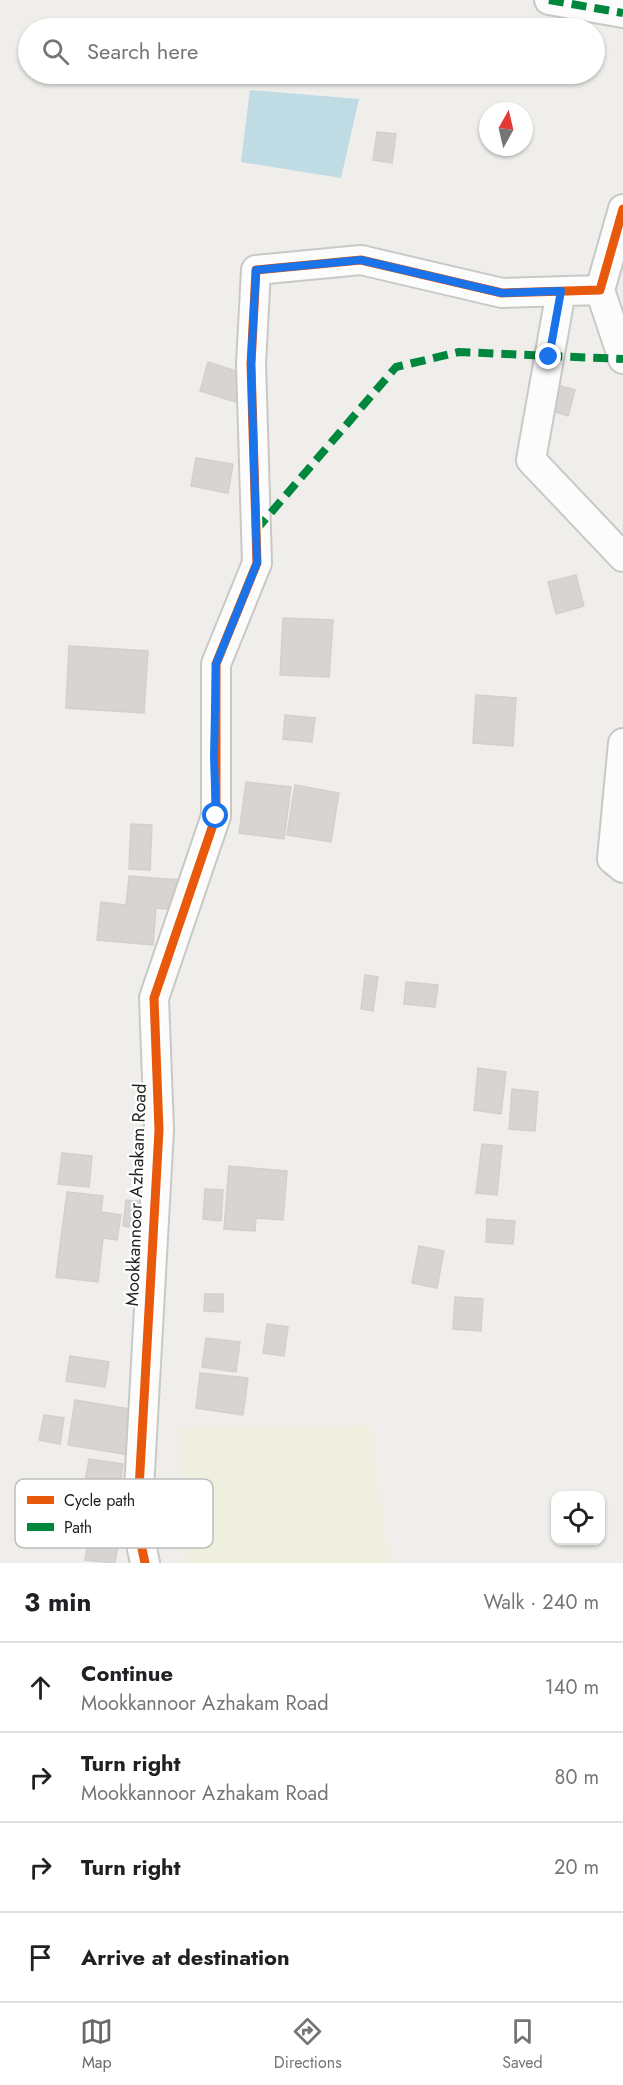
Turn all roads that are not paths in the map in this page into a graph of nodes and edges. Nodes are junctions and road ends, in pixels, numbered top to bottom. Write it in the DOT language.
graph roads {
  1 [pos="549,0"];
  2 [pos="623,13"];
  3 [pos="623,209"];
  4 [pos="600,290"];
  5 [pos="561,291"];
  6 [pos="623,359"];
  7 [pos="623,558"];
  8 [pos="623,743"];
  9 [pos="623,868"];
  10 [pos="140,1479"];
  11 [pos="142,1548"];
  12 [pos="145,1563"];
  1 -- 2 [label="street"];
  3 -- 4 [label="street"];
  4 -- 5 [label="street, Mookkannoor Azhakam Road"];
  4 -- 6 [label="street"];
  5 -- 7 [label="street"];
  5 -- 10 [label="street, Mookkannoor Azhakam Road"];
  8 -- 9 [label="street"];
  11 -- 12 [label="street, Mookkannoor Azhakam Road"];
}
